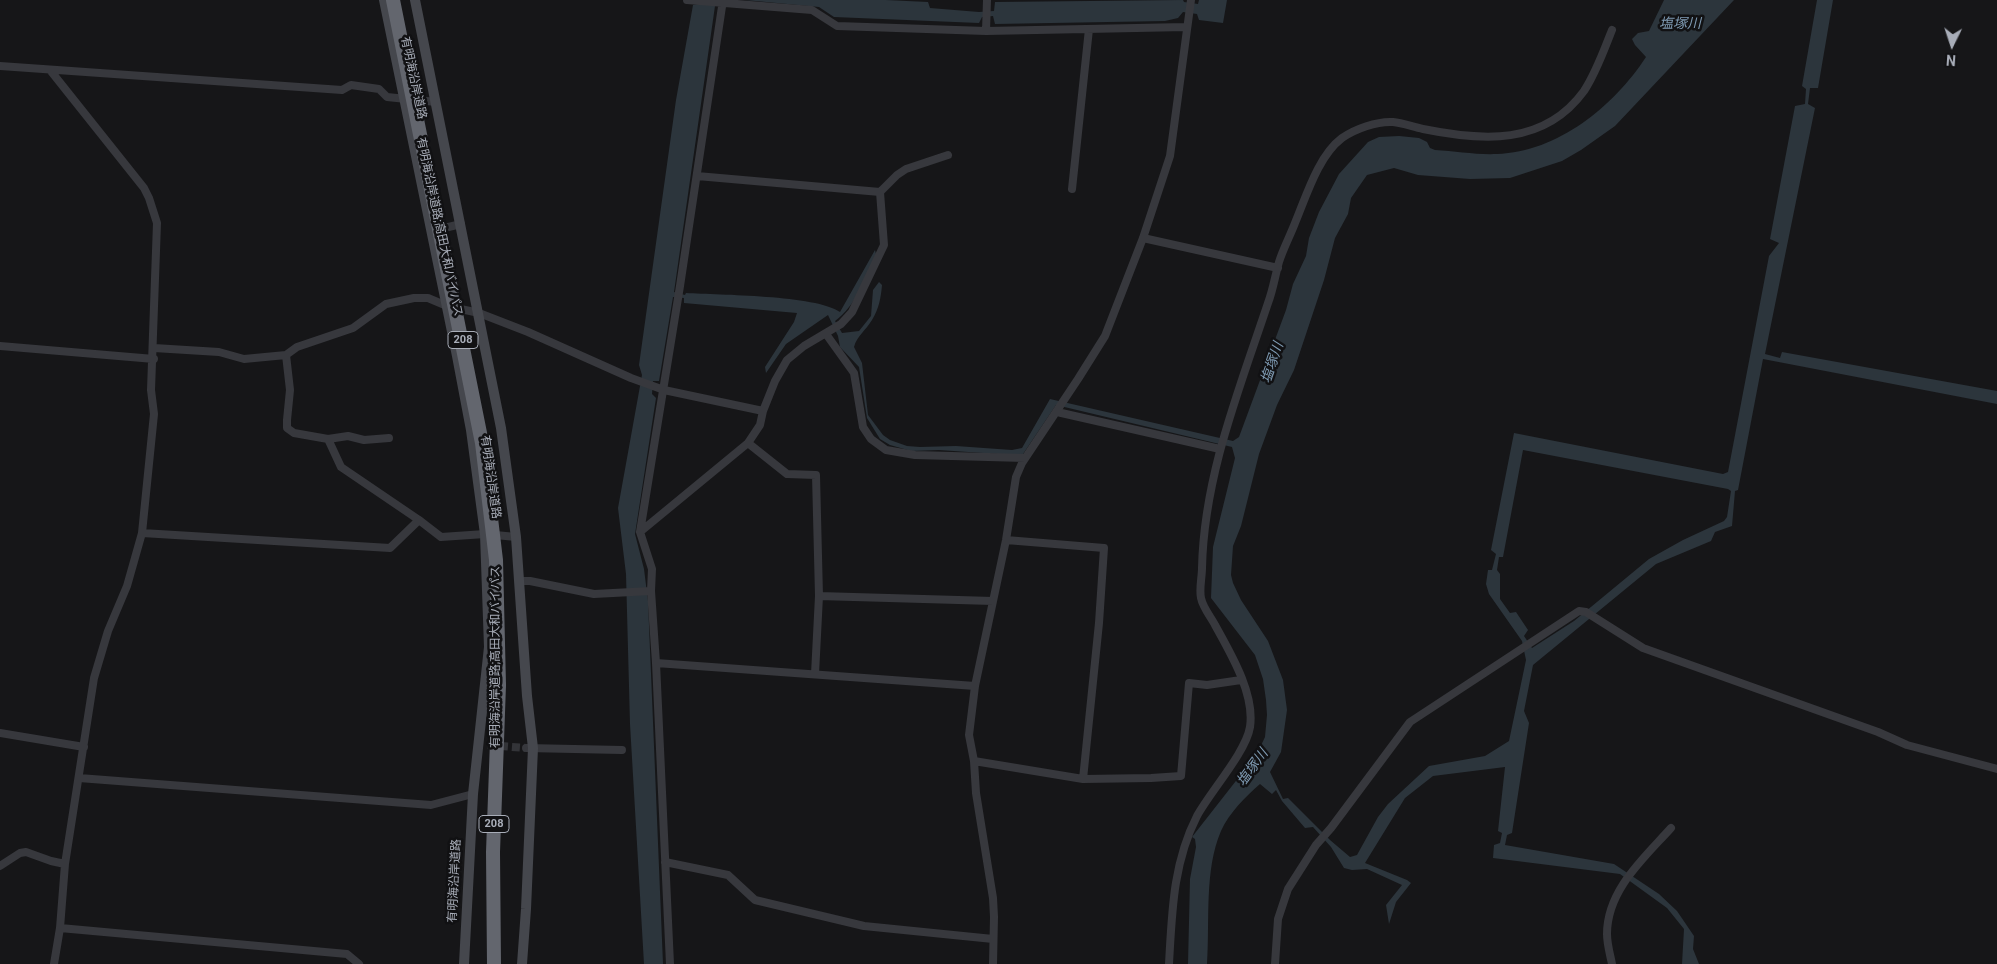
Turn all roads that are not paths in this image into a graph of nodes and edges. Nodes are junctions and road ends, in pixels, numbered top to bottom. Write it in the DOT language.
graph roads {
  1 [pos="384,0"];
  2 [pos="393,0"];
  3 [pos="415,0"];
  4 [pos="687,0"];
  5 [pos="1191,0"];
  6 [pos="722,1"];
  7 [pos="988,3"];
  8 [pos="987,27"];
  9 [pos="1186,27"];
  10 [pos="1089,29"];
  11 [pos="1612,30"];
  12 [pos="0,66"];
  13 [pos="50,70"];
  14 [pos="404,98"];
  15 [pos="436,102"];
  16 [pos="948,155"];
  17 [pos="697,176"];
  18 [pos="1072,189"];
  19 [pos="880,192"];
  20 [pos="461,224"];
  21 [pos="431,232"];
  22 [pos="1143,238"];
  23 [pos="1278,268"];
  24 [pos="447,306"];
  25 [pos="479,313"];
  26 [pos="826,334"];
  27 [pos="0,346"];
  28 [pos="154,348"];
  29 [pos="286,355"];
  30 [pos="154,359"];
  31 [pos="664,390"];
  32 [pos="763,411"];
  33 [pos="1057,412"];
  34 [pos="389,438"];
  35 [pos="328,439"];
  36 [pos="748,442"];
  37 [pos="1220,449"];
  38 [pos="1025,458"];
  39 [pos="419,520"];
  40 [pos="640,532"];
  41 [pos="142,533"];
  42 [pos="485,534"];
  43 [pos="516,537"];
  44 [pos="1006,540"];
  45 [pos="520,581"];
  46 [pos="651,591"];
  47 [pos="819,596"];
  48 [pos="993,601"];
  49 [pos="656,663"];
  50 [pos="815,674"];
  51 [pos="1241,680"];
  52 [pos="975,686"];
  53 [pos="0,733"];
  54 [pos="84,747"];
  55 [pos="530,748"];
  56 [pos="622,750"];
  57 [pos="974,761"];
  58 [pos="1997,769"];
  59 [pos="79,778"];
  60 [pos="1083,779"];
  61 [pos="473,794"];
  62 [pos="1671,828"];
  63 [pos="665,862"];
  64 [pos="65,864"];
  65 [pos="0,866"];
  66 [pos="60,928"];
  67 [pos="993,939"];
  68 [pos="54,964"];
  69 [pos="359,964"];
  70 [pos="464,964"];
  71 [pos="494,964"];
  72 [pos="522,964"];
  73 [pos="670,964"];
  74 [pos="993,964"];
  75 [pos="1169,964"];
  76 [pos="1275,964"];
  77 [pos="1612,964"];
  1 -- 14 [label="main road, 有明海沿岸道路"];
  2 -- 71 [label="highway, 有明海沿岸道路;高田大和バイパス / 208, bridge"];
  3 -- 15 [label="main road, 有明海沿岸道路"];
  4 -- 6 [label="street"];
  5 -- 9 [label="street"];
  6 -- 8 [label="street"];
  6 -- 17 [label="street"];
  7 -- 8 [label="street"];
  8 -- 10 [label="street"];
  9 -- 10 [label="street"];
  9 -- 22 [label="street"];
  10 -- 18 [label="street"];
  11 -- 23 [label="street"];
  12 -- 13 [label="street"];
  13 -- 14 [label="street"];
  13 -- 28 [label="street"];
  14 -- 15 [label="street"];
  14 -- 21 [label="main road, 有明海沿岸道路"];
  15 -- 20 [label="main road, 有明海沿岸道路"];
  16 -- 19 [label="street"];
  17 -- 19 [label="street"];
  17 -- 31 [label="street"];
  19 -- 26 [label="street"];
  20 -- 21 [label="street"];
  20 -- 25 [label="main road, 有明海沿岸道路"];
  21 -- 24 [label="main road, 有明海沿岸道路"];
  22 -- 23 [label="street"];
  22 -- 33 [label="street"];
  23 -- 37 [label="street"];
  24 -- 25 [label="street"];
  24 -- 29 [label="street"];
  24 -- 42 [label="main road, 有明海沿岸道路"];
  25 -- 31 [label="street"];
  25 -- 43 [label="main road, 有明海沿岸道路"];
  26 -- 32 [label="street"];
  26 -- 38 [label="street"];
  27 -- 30 [label="street"];
  28 -- 29 [label="street"];
  28 -- 30 [label="street"];
  29 -- 35 [label="street"];
  30 -- 41 [label="street"];
  31 -- 32 [label="street"];
  31 -- 40 [label="street"];
  32 -- 36 [label="street"];
  33 -- 37 [label="street"];
  33 -- 38 [label="street"];
  34 -- 35 [label="street"];
  35 -- 39 [label="street"];
  36 -- 40 [label="street"];
  36 -- 47 [label="street"];
  37 -- 51 [label="street"];
  38 -- 44 [label="street"];
  39 -- 41 [label="street"];
  39 -- 42 [label="street"];
  40 -- 46 [label="street"];
  41 -- 54 [label="street"];
  42 -- 43 [label="street"];
  42 -- 61 [label="main road, 有明海沿岸道路"];
  43 -- 45 [label="main road, 有明海沿岸道路"];
  44 -- 48 [label="street"];
  44 -- 60 [label="street"];
  45 -- 46 [label="street"];
  45 -- 55 [label="main road, 有明海沿岸道路"];
  46 -- 49 [label="street"];
  47 -- 48 [label="street"];
  47 -- 50 [label="street"];
  48 -- 52 [label="street"];
  49 -- 50 [label="street"];
  49 -- 63 [label="street"];
  50 -- 52 [label="street"];
  51 -- 60 [label="street"];
  51 -- 75 [label="street"];
  52 -- 57 [label="street"];
  53 -- 54 [label="street"];
  54 -- 59 [label="street"];
  55 -- 56 [label="street"];
  55 -- 72 [label="main road, 有明海沿岸道路"];
  57 -- 60 [label="street"];
  57 -- 67 [label="street"];
  58 -- 76 [label="street"];
  59 -- 61 [label="street"];
  59 -- 64 [label="street"];
  61 -- 70 [label="main road, 有明海沿岸道路"];
  62 -- 77 [label="street"];
  63 -- 67 [label="street"];
  63 -- 73 [label="street"];
  64 -- 65 [label="street"];
  64 -- 66 [label="street"];
  66 -- 68 [label="street"];
  66 -- 69 [label="street"];
  67 -- 74 [label="street"];
}
